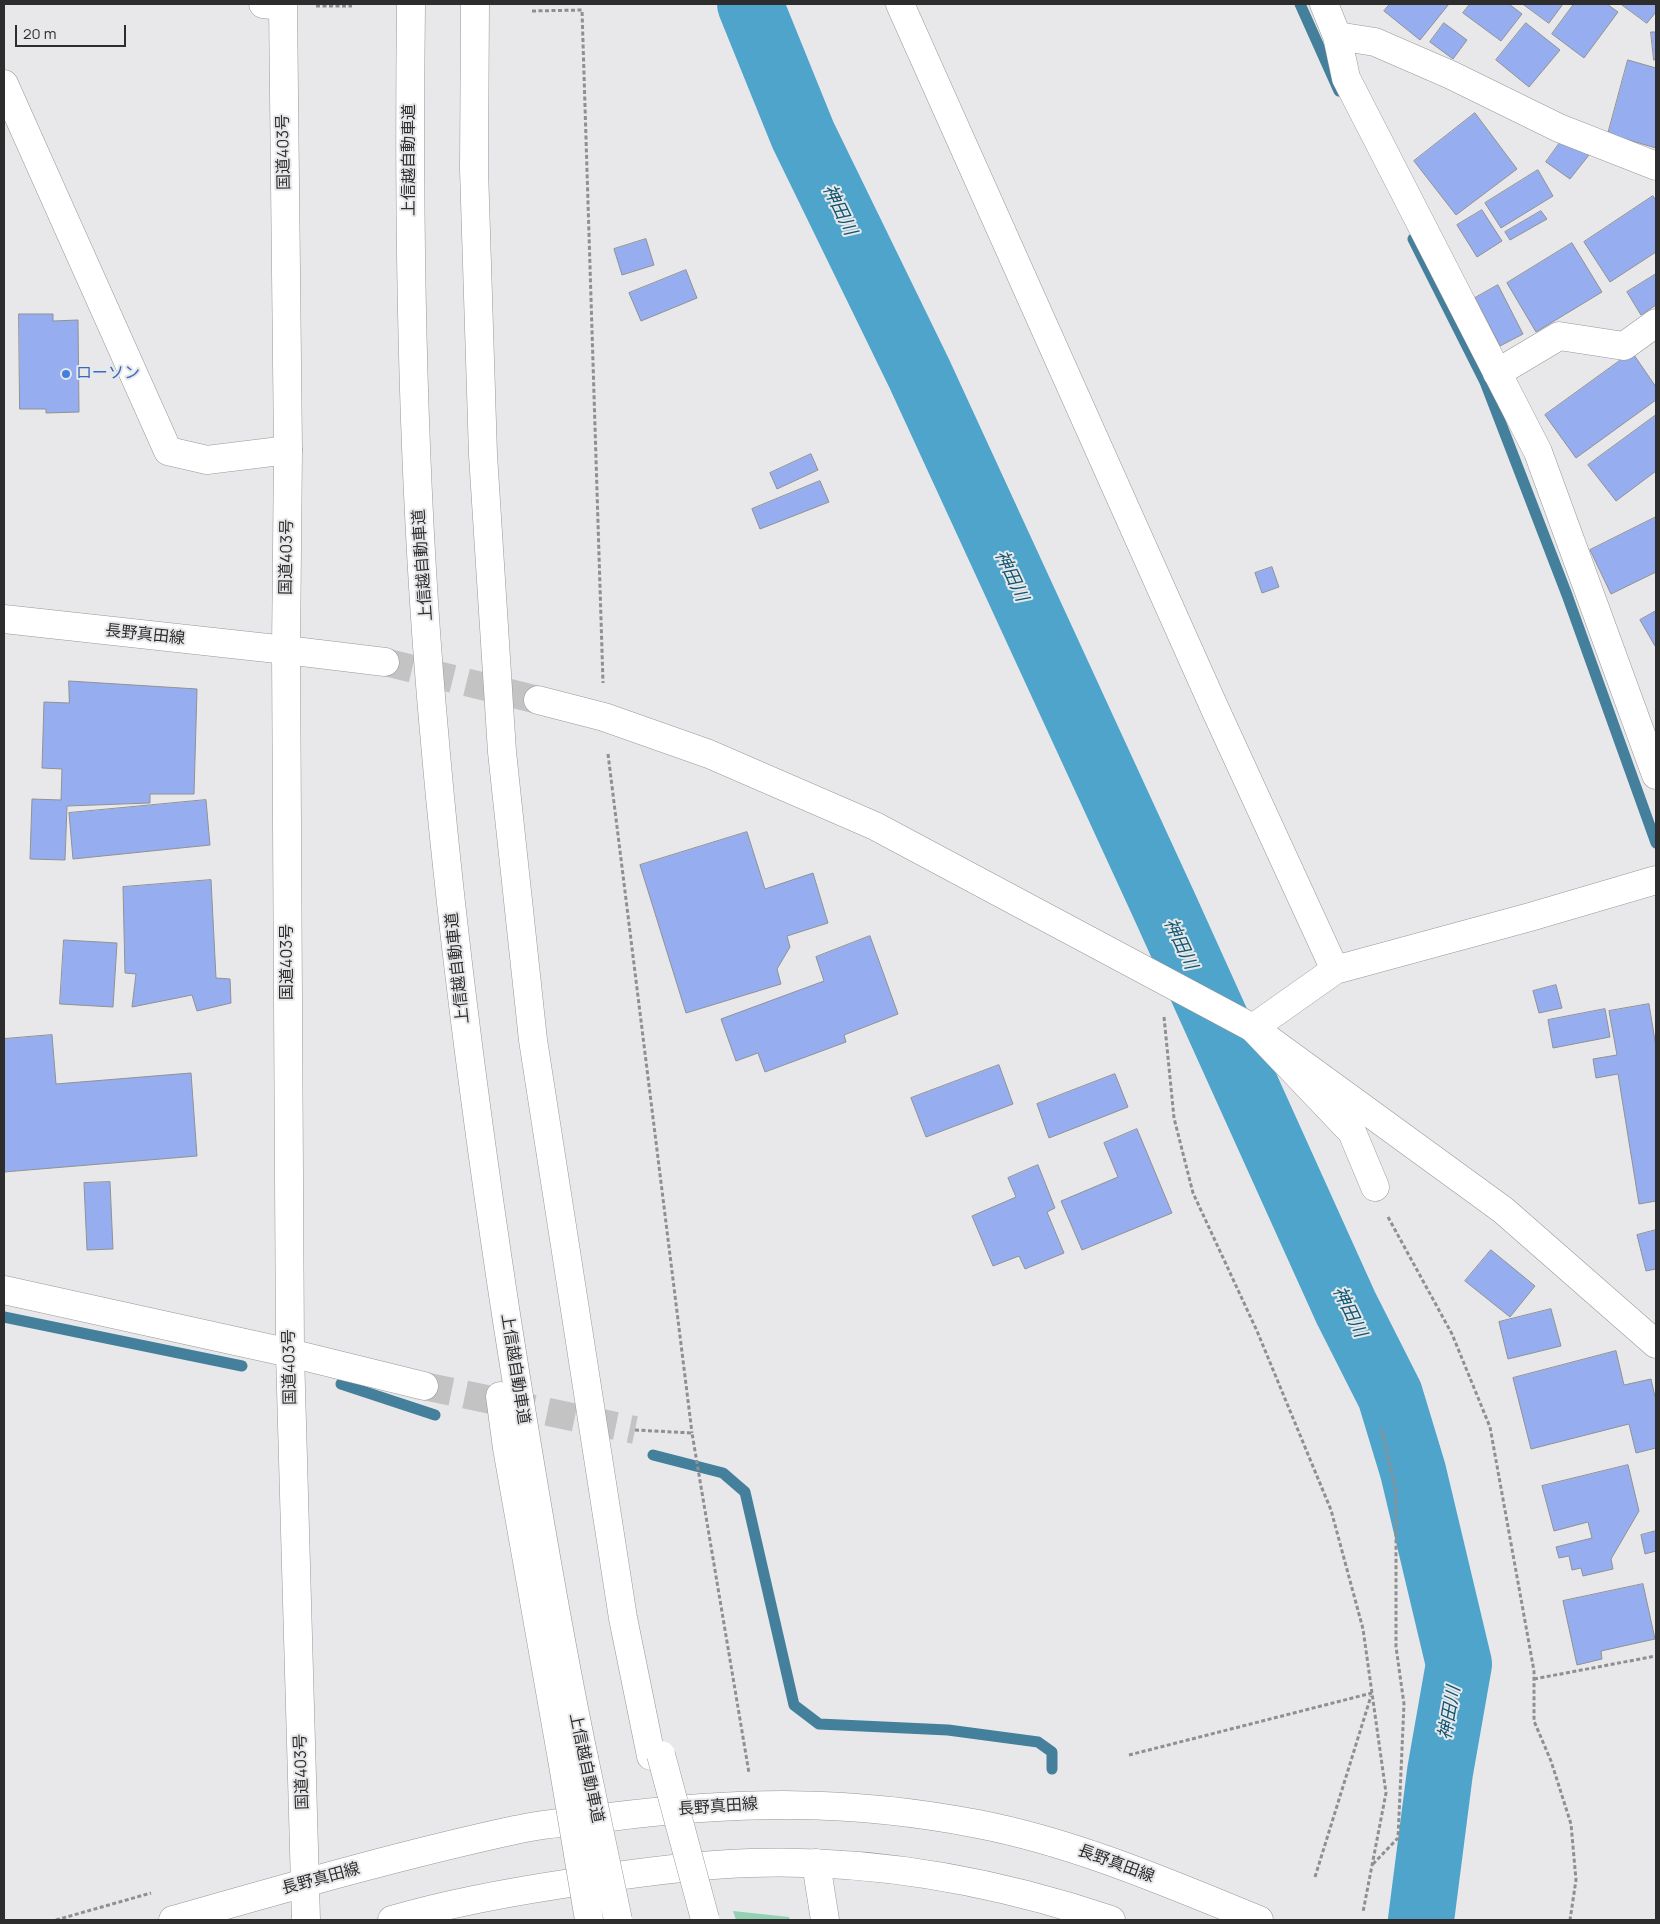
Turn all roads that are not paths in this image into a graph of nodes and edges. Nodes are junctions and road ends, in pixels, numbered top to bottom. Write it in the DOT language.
graph roads {
  1 [pos="411,4"];
  2 [pos="475,4"];
  3 [pos="900,4"];
  4 [pos="1324,4"];
  5 [pos="276,5"];
  6 [pos="1337,36"];
  7 [pos="4,84"];
  8 [pos="1656,166"];
  9 [pos="1656,323"];
  10 [pos="1497,373"];
  11 [pos="288,450"];
  12 [pos="4,619"];
  13 [pos="286,650"];
  14 [pos="385,662"];
  15 [pos="538,700"];
  16 [pos="1656,775"];
  17 [pos="1656,880"];
  18 [pos="1335,970"];
  19 [pos="1252,1028"];
  20 [pos="1375,1187"];
  21 [pos="4,1290"];
  22 [pos="1656,1344"];
  23 [pos="290,1353"];
  24 [pos="424,1386"];
  25 [pos="573,1759"];
  26 [pos="816,1863"];
  27 [pos="306,1882"];
  28 [pos="173,1920"];
  29 [pos="306,1920"];
  30 [pos="392,1920"];
  31 [pos="589,1920"];
  32 [pos="618,1920"];
  33 [pos="698,1920"];
  34 [pos="825,1920"];
  35 [pos="1111,1920"];
  36 [pos="1259,1920"];
  1 -- 25 [label="main road, 上信越自動車道"];
  2 -- 33 [label="main road, bridge"];
  3 -- 18 [label="main road"];
  4 -- 6 [label="main road"];
  5 -- 11 [label="main road, 国道403号"];
  6 -- 8 [label="main road"];
  6 -- 10 [label="main road"];
  7 -- 11 [label="main road"];
  9 -- 10 [label="main road"];
  10 -- 16 [label="main road"];
  11 -- 13 [label="main road, 国道403号"];
  12 -- 13 [label="main road, 長野真田線"];
  13 -- 14 [label="main road, 長野真田線"];
  13 -- 23 [label="main road, 国道403号"];
  15 -- 19 [label="main road"];
  17 -- 18 [label="main road"];
  18 -- 19 [label="main road"];
  19 -- 20 [label="main road"];
  19 -- 22 [label="main road"];
  21 -- 23 [label="main road"];
  23 -- 24 [label="main road"];
  23 -- 27 [label="main road, 国道403号"];
  25 -- 31 [label="main road, bridge"];
  25 -- 32 [label="main road, 上信越自動車道, bridge"];
  26 -- 30 [label="main road"];
  26 -- 34 [label="main road"];
  26 -- 35 [label="main road"];
  27 -- 28 [label="main road, 長野真田線"];
  27 -- 29 [label="main road, 国道403号"];
  27 -- 36 [label="main road, 長野真田線"];
}
